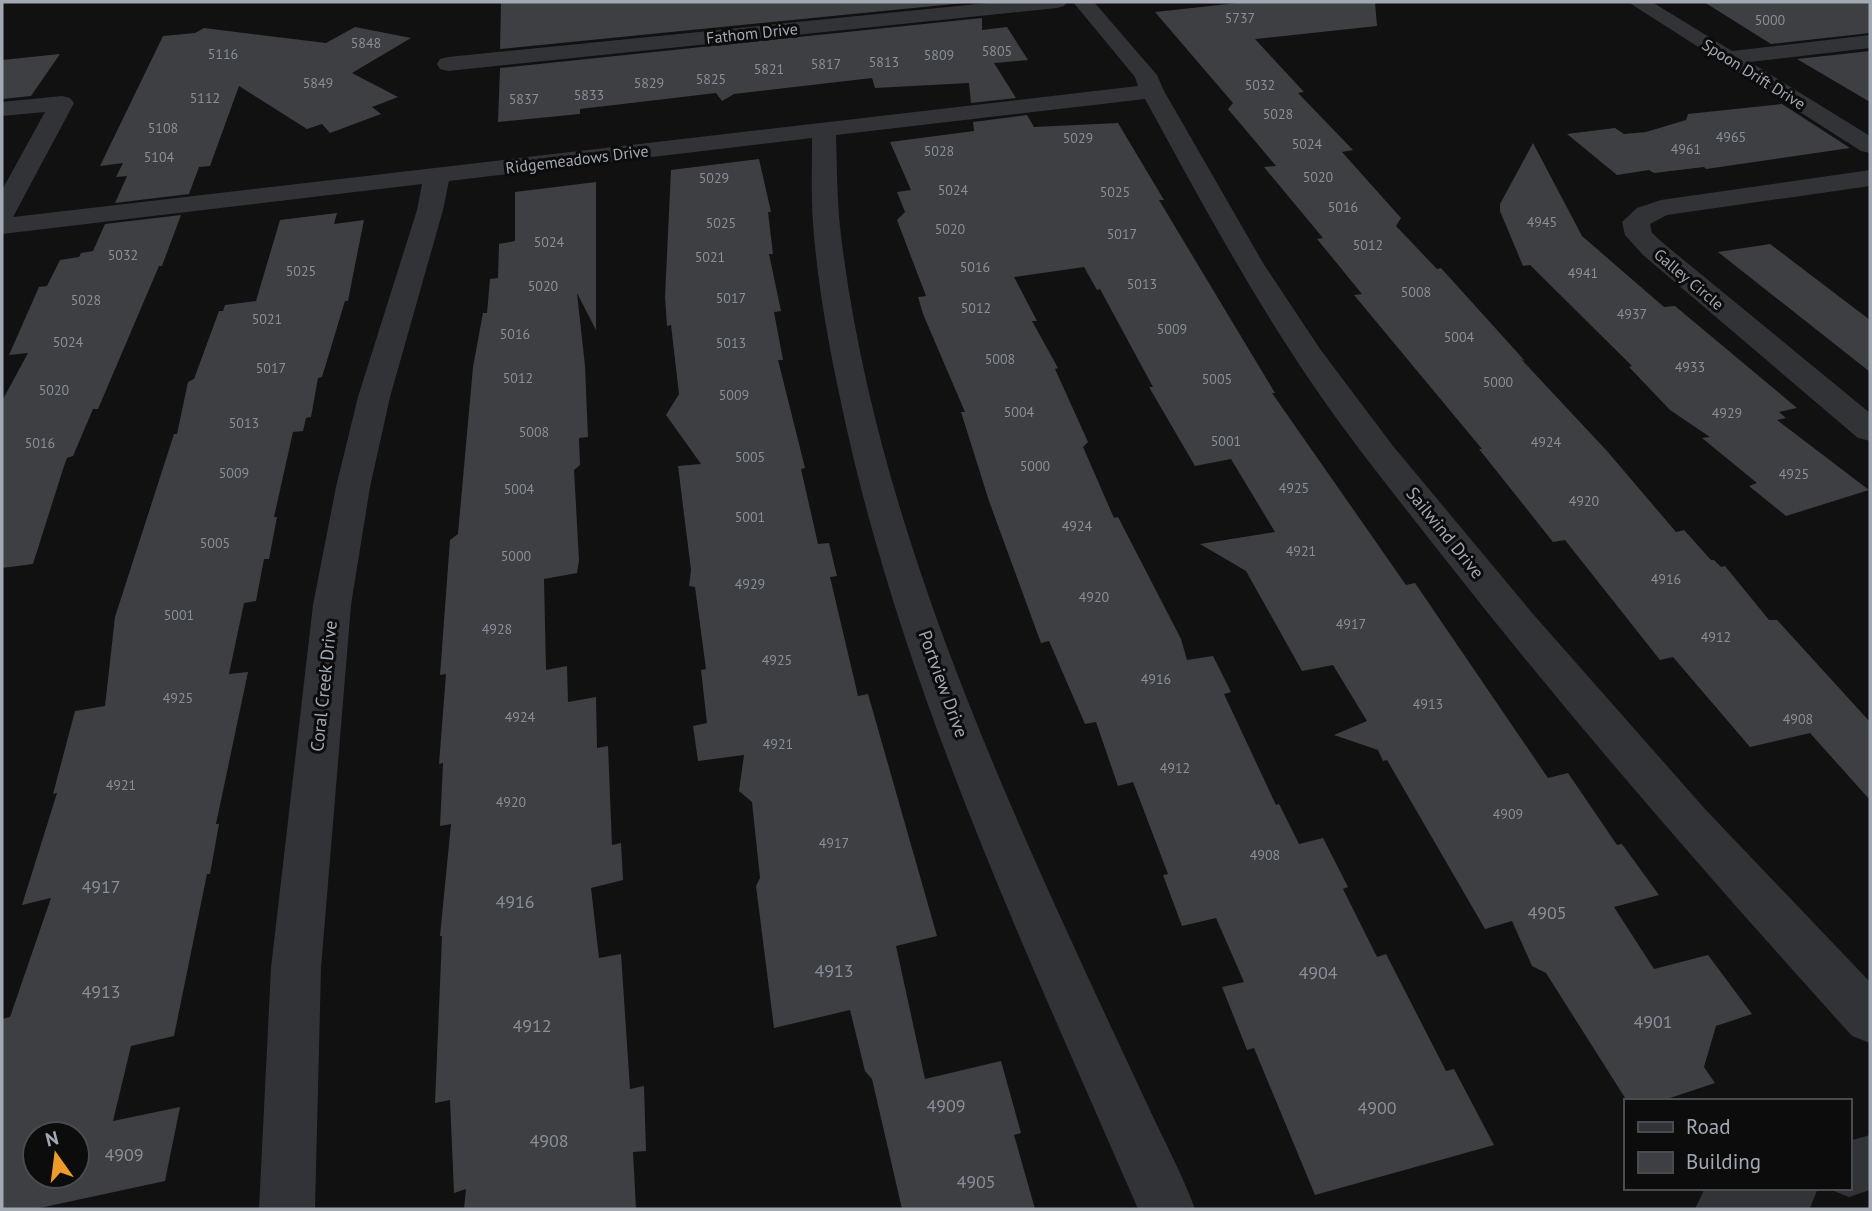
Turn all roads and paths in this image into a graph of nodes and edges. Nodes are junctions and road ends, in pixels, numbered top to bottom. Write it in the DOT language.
graph roads {
  1 [pos="1057,2"];
  2 [pos="1083,2"];
  3 [pos="1638,2"];
  4 [pos="1870,41"];
  5 [pos="1728,58"];
  6 [pos="447,64"];
  7 [pos="1153,91"];
  8 [pos="2,109"];
  9 [pos="824,130"];
  10 [pos="1870,146"];
  11 [pos="437,175"];
  12 [pos="1870,178"];
  13 [pos="2,213"];
  14 [pos="2,226"];
  15 [pos="1870,430"];
  16 [pos="1870,1018"];
  17 [pos="1870,1163"];
  18 [pos="1851,1168"];
  19 [pos="1784,1190"];
  20 [pos="287,1209"];
  21 [pos="1167,1209"];
  22 [pos="1723,1209"];
  1 -- 6 [label="street, Fathom Drive"];
  2 -- 7 [label="street, Sailwind Drive"];
  3 -- 5 [label="street, Spoon Drift Drive"];
  4 -- 5 [label="street"];
  5 -- 10 [label="street, Spoon Drift Drive"];
  7 -- 9 [label="street, Ridgemeadows Drive"];
  7 -- 16 [label="street, Sailwind Drive"];
  8 -- 13 [label="street"];
  9 -- 11 [label="street, Ridgemeadows Drive"];
  9 -- 21 [label="street, Portview Drive"];
  11 -- 14 [label="street, Ridgemeadows Drive"];
  11 -- 20 [label="street, Coral Creek Drive"];
  12 -- 15 [label="street, Galley Circle"];
  17 -- 18 [label="street"];
  19 -- 22 [label="street"];
}
